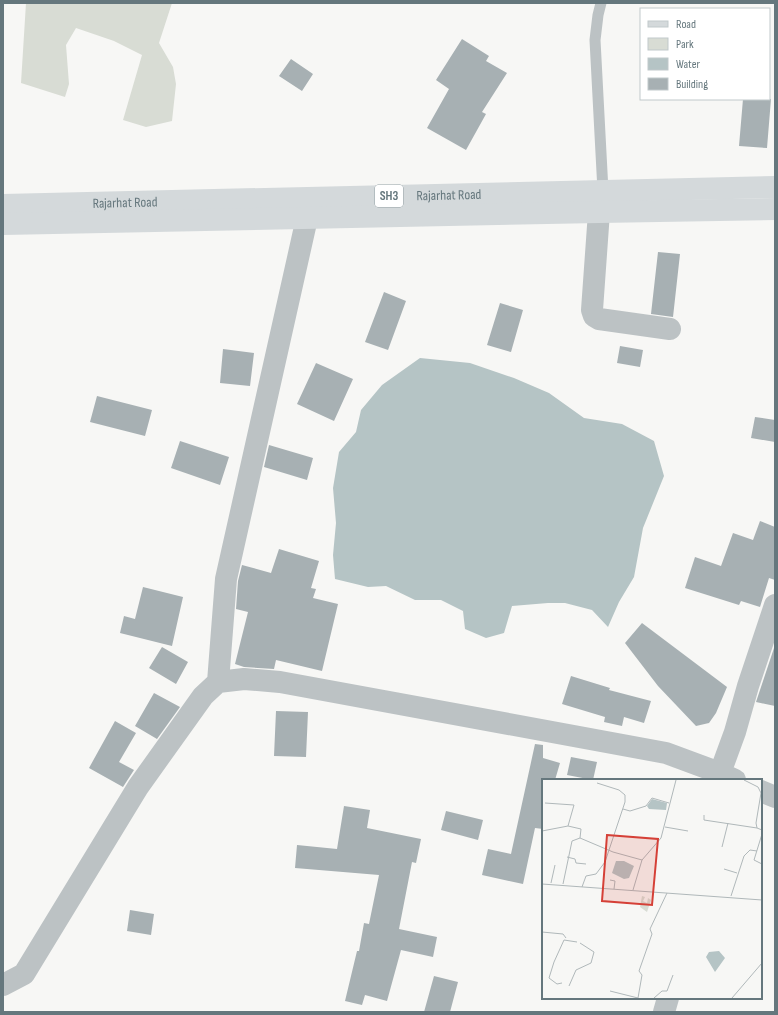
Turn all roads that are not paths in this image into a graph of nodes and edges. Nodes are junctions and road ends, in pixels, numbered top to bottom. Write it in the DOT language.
graph roads {
  1 [pos="601,3"];
  2 [pos="775,187"];
  3 [pos="315,198"];
  4 [pos="601,201"];
  5 [pos="3,204"];
  6 [pos="775,209"];
  7 [pos="307,218"];
  8 [pos="3,224"];
  9 [pos="670,329"];
  10 [pos="775,605"];
  11 [pos="218,682"];
  12 [pos="725,778"];
  13 [pos="762,792"];
  14 [pos="775,798"];
  15 [pos="3,986"];
  16 [pos="668,999"];
  17 [pos="664,1012"];
  1 -- 4 [label="lane"];
  2 -- 4 [label="main road, Rajarhat Road / SH3"];
  3 -- 4 [label="main road, Rajarhat Road / SH3"];
  3 -- 5 [label="main road, Rajarhat Road / SH3"];
  3 -- 7 [label="street"];
  4 -- 6 [label="main road, Rajarhat Road / SH3"];
  4 -- 7 [label="main road, Rajarhat Road / SH3"];
  4 -- 9 [label="street"];
  7 -- 8 [label="main road, Rajarhat Road / SH3"];
  7 -- 11 [label="street"];
  10 -- 12 [label="street"];
  11 -- 12 [label="street"];
  11 -- 15 [label="street"];
  13 -- 14 [label="street"];
  16 -- 17 [label="street"];
}
